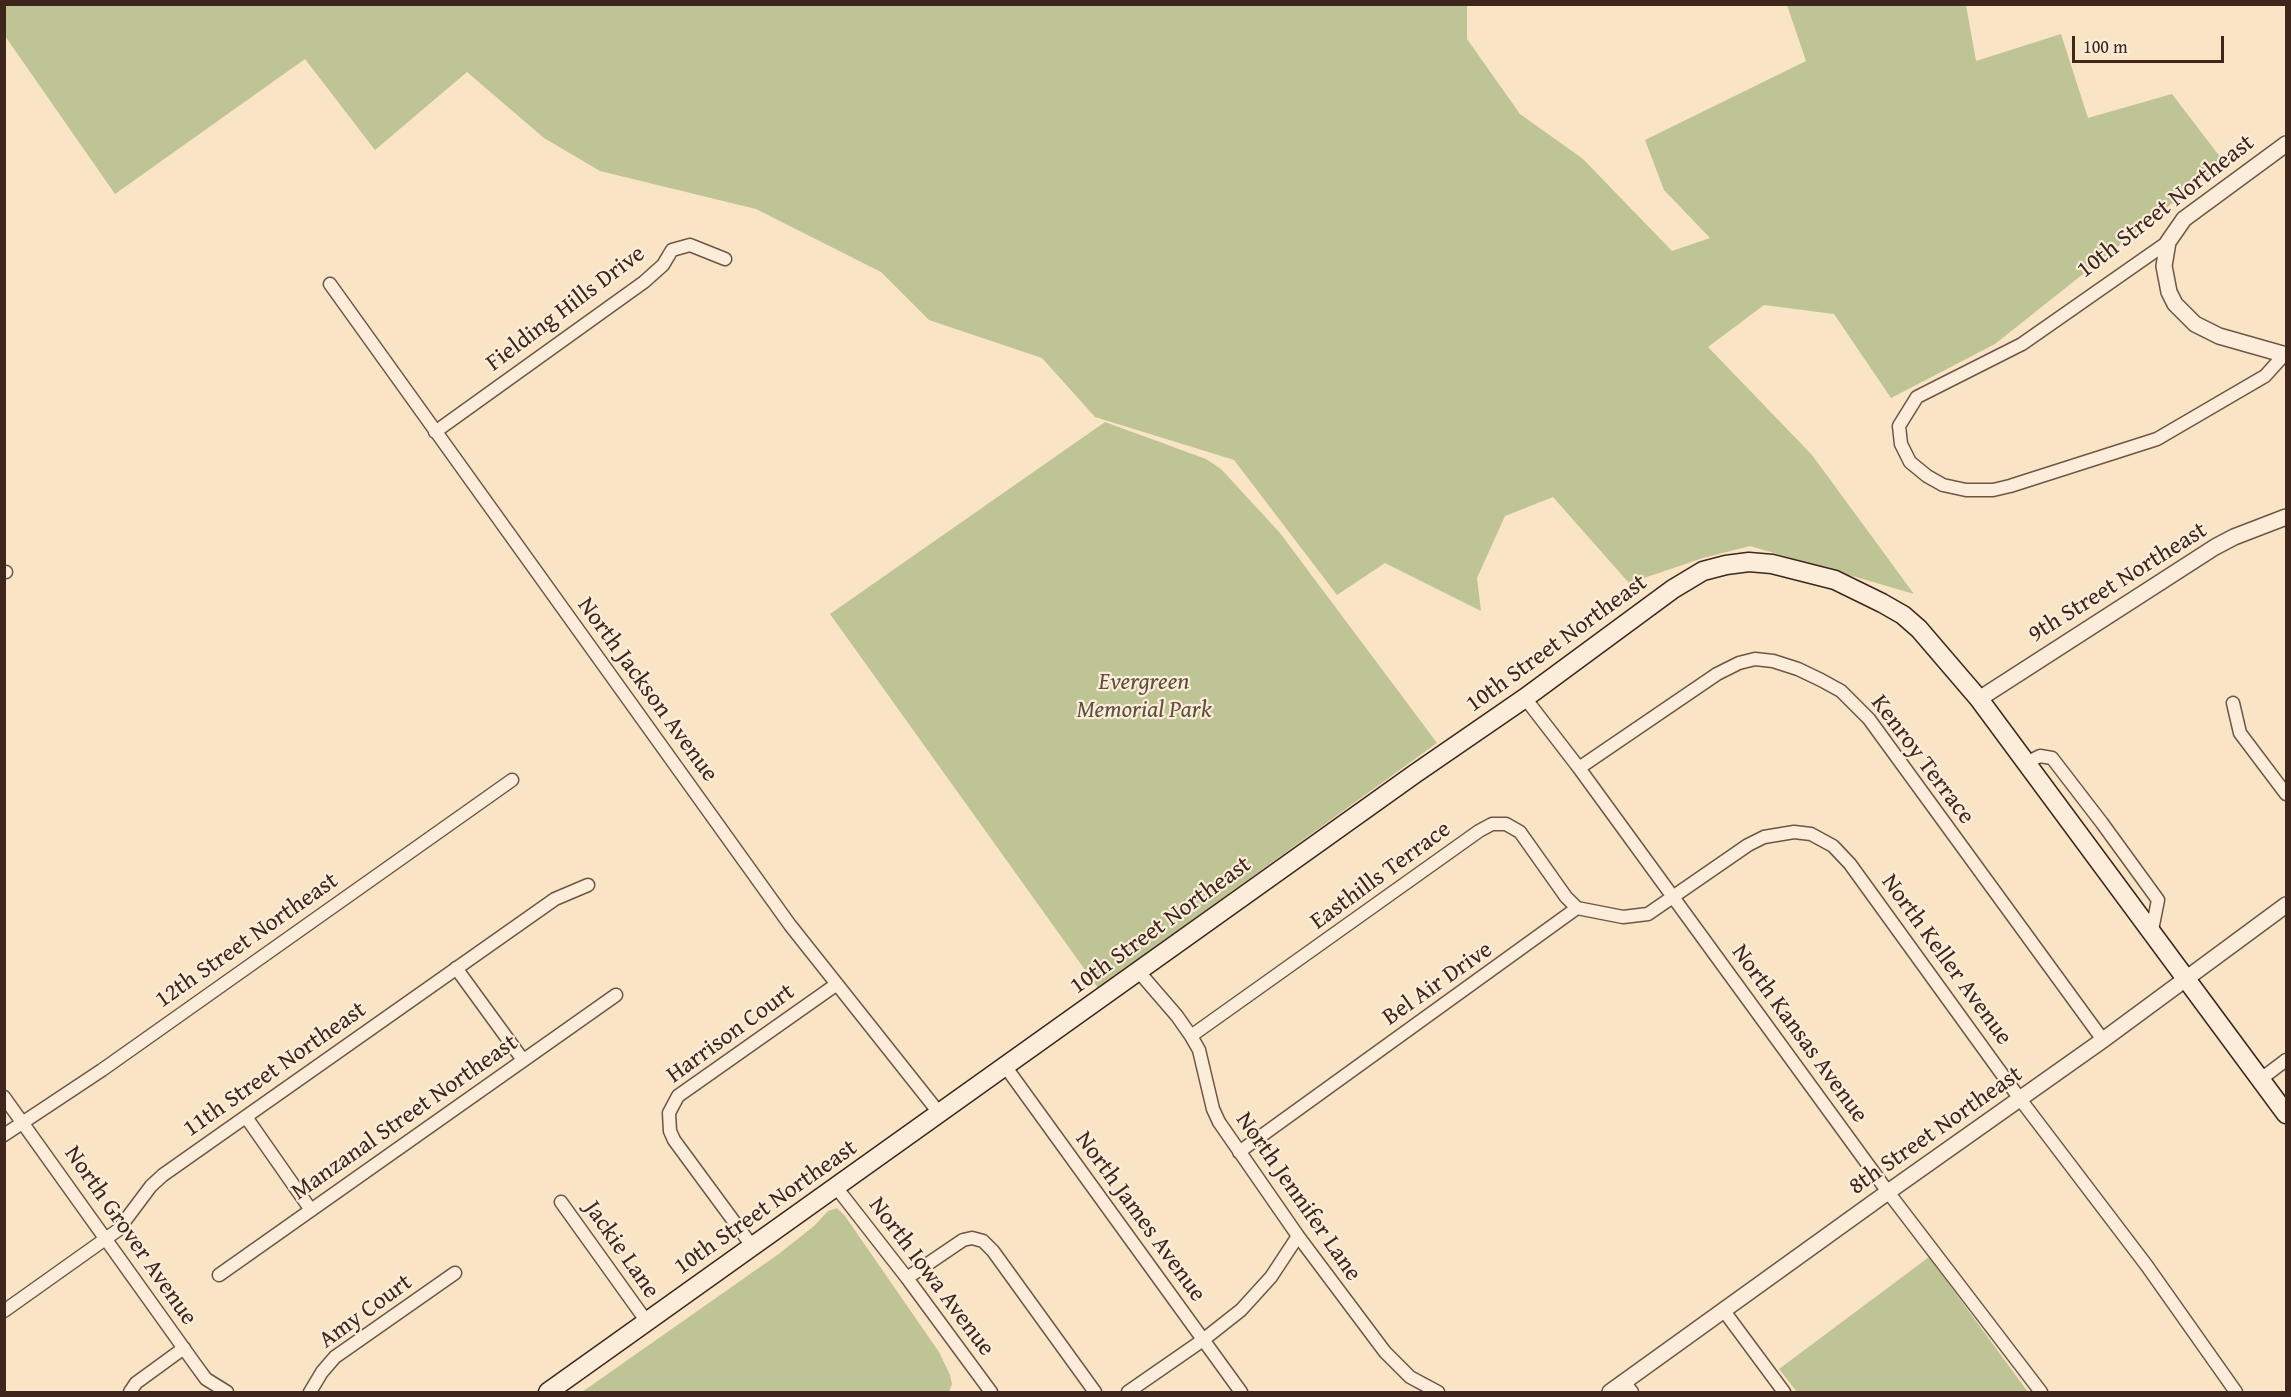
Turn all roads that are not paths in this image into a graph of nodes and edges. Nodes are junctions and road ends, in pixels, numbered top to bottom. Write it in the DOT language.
graph roads {
  1 [pos="2286,144"];
  2 [pos="2168,242"];
  3 [pos="725,259"];
  4 [pos="330,284"];
  5 [pos="2285,355"];
  6 [pos="435,432"];
  7 [pos="2286,517"];
  8 [pos="1525,698"];
  9 [pos="1979,699"];
  10 [pos="2233,703"];
  11 [pos="1579,768"];
  12 [pos="512,780"];
  13 [pos="2286,794"];
  14 [pos="588,885"];
  15 [pos="1674,898"];
  16 [pos="2286,905"];
  17 [pos="1578,908"];
  18 [pos="456,968"];
  19 [pos="1139,972"];
  20 [pos="2187,979"];
  21 [pos="837,984"];
  22 [pos="616,994"];
  23 [pos="1191,1036"];
  24 [pos="2103,1040"];
  25 [pos="523,1060"];
  26 [pos="2286,1060"];
  27 [pos="1005,1066"];
  28 [pos="2260,1079"];
  29 [pos="4,1097"];
  30 [pos="2020,1099"];
  31 [pos="940,1114"];
  32 [pos="2286,1114"];
  33 [pos="246,1117"];
  34 [pos="22,1122"];
  35 [pos="4,1135"];
  36 [pos="1239,1152"];
  37 [pos="836,1187"];
  38 [pos="1888,1191"];
  39 [pos="561,1202"];
  40 [pos="311,1210"];
  41 [pos="1298,1236"];
  42 [pos="106,1240"];
  43 [pos="752,1246"];
  44 [pos="455,1273"];
  45 [pos="219,1275"];
  46 [pos="907,1278"];
  47 [pos="4,1311"];
  48 [pos="1724,1311"];
  49 [pos="647,1322"];
  50 [pos="1203,1340"];
  51 [pos="184,1348"];
  52 [pos="1628,1387"];
  53 [pos="130,1392"];
  54 [pos="227,1392"];
  55 [pos="310,1392"];
  56 [pos="548,1392"];
  57 [pos="991,1392"];
  58 [pos="1095,1392"];
  59 [pos="1128,1392"];
  60 [pos="1241,1392"];
  61 [pos="1438,1392"];
  62 [pos="1610,1392"];
  63 [pos="1784,1392"];
  64 [pos="2041,1392"];
  65 [pos="2236,1392"];
  1 -- 2 [label="street, 10th Street Northeast"];
  2 -- 5 [label="street"];
  2 -- 5 [label="street, 10th Street Northeast"];
  3 -- 6 [label="street, Fielding Hills Drive"];
  4 -- 6 [label="street, North Jackson Avenue"];
  6 -- 21 [label="street, North Jackson Avenue"];
  7 -- 9 [label="street, 9th Street Northeast"];
  8 -- 9 [label="main road, 10th Street Northeast"];
  8 -- 11 [label="street, North Kansas Avenue"];
  8 -- 19 [label="main road, 10th Street Northeast"];
  9 -- 20 [label="main road, 10th Street Northeast"];
  10 -- 13 [label="street"];
  11 -- 15 [label="street, North Kansas Avenue"];
  11 -- 24 [label="street, Kenroy Terrace"];
  12 -- 34 [label="street, 12th Street Northeast"];
  14 -- 18 [label="street, 11th Street Northeast"];
  15 -- 17 [label="street"];
  15 -- 30 [label="street, North Keller Avenue"];
  15 -- 38 [label="street, North Kansas Avenue"];
  16 -- 20 [label="street, 8th Street Northeast"];
  17 -- 23 [label="street, Easthills Terrace"];
  17 -- 36 [label="street, Bel Air Drive"];
  18 -- 25 [label="street"];
  18 -- 33 [label="street, 11th Street Northeast"];
  19 -- 23 [label="street, North Jennifer Lane"];
  19 -- 27 [label="main road, 10th Street Northeast"];
  20 -- 24 [label="street, 8th Street Northeast"];
  20 -- 28 [label="main road, 10th Street Northeast"];
  21 -- 31 [label="street, North Jackson Avenue"];
  21 -- 43 [label="street, Harrison Court"];
  22 -- 25 [label="street, Manzanal Street Northeast"];
  23 -- 36 [label="street, North Jennifer Lane"];
  24 -- 30 [label="street, 8th Street Northeast"];
  25 -- 40 [label="street, Manzanal Street Northeast"];
  26 -- 28 [label="street"];
  27 -- 31 [label="main road, 10th Street Northeast"];
  27 -- 50 [label="street, North James Avenue"];
  28 -- 32 [label="main road, 10th Street Northeast"];
  29 -- 34 [label="street, North Grover Avenue"];
  30 -- 38 [label="street, 8th Street Northeast"];
  30 -- 65 [label="street, North Keller Avenue"];
  31 -- 37 [label="main road, 10th Street Northeast"];
  33 -- 40 [label="street"];
  33 -- 42 [label="street, 11th Street Northeast"];
  34 -- 35 [label="street, 12th Street Northeast"];
  34 -- 42 [label="street, North Grover Avenue"];
  36 -- 41 [label="street, North Jennifer Lane"];
  37 -- 43 [label="main road, 10th Street Northeast"];
  37 -- 46 [label="street, North Iowa Avenue"];
  38 -- 48 [label="street, 8th Street Northeast"];
  38 -- 64 [label="street, North Kansas Avenue"];
  39 -- 49 [label="street, Jackie Lane"];
  40 -- 45 [label="street, Manzanal Street Northeast"];
  41 -- 50 [label="street"];
  41 -- 61 [label="street, North Jennifer Lane"];
  42 -- 47 [label="street, 11th Street Northeast"];
  42 -- 51 [label="street, North Grover Avenue"];
  43 -- 49 [label="main road, 10th Street Northeast"];
  44 -- 55 [label="street, Amy Court"];
  46 -- 57 [label="street, North Iowa Avenue"];
  46 -- 58 [label="street"];
  48 -- 52 [label="street, 8th Street Northeast"];
  48 -- 63 [label="street"];
  49 -- 56 [label="main road, 10th Street Northeast"];
  50 -- 59 [label="street"];
  50 -- 60 [label="street, North James Avenue"];
  51 -- 53 [label="street"];
  51 -- 54 [label="street, North Grover Avenue"];
  52 -- 62 [label="street, 8th Street Northeast"];
}
